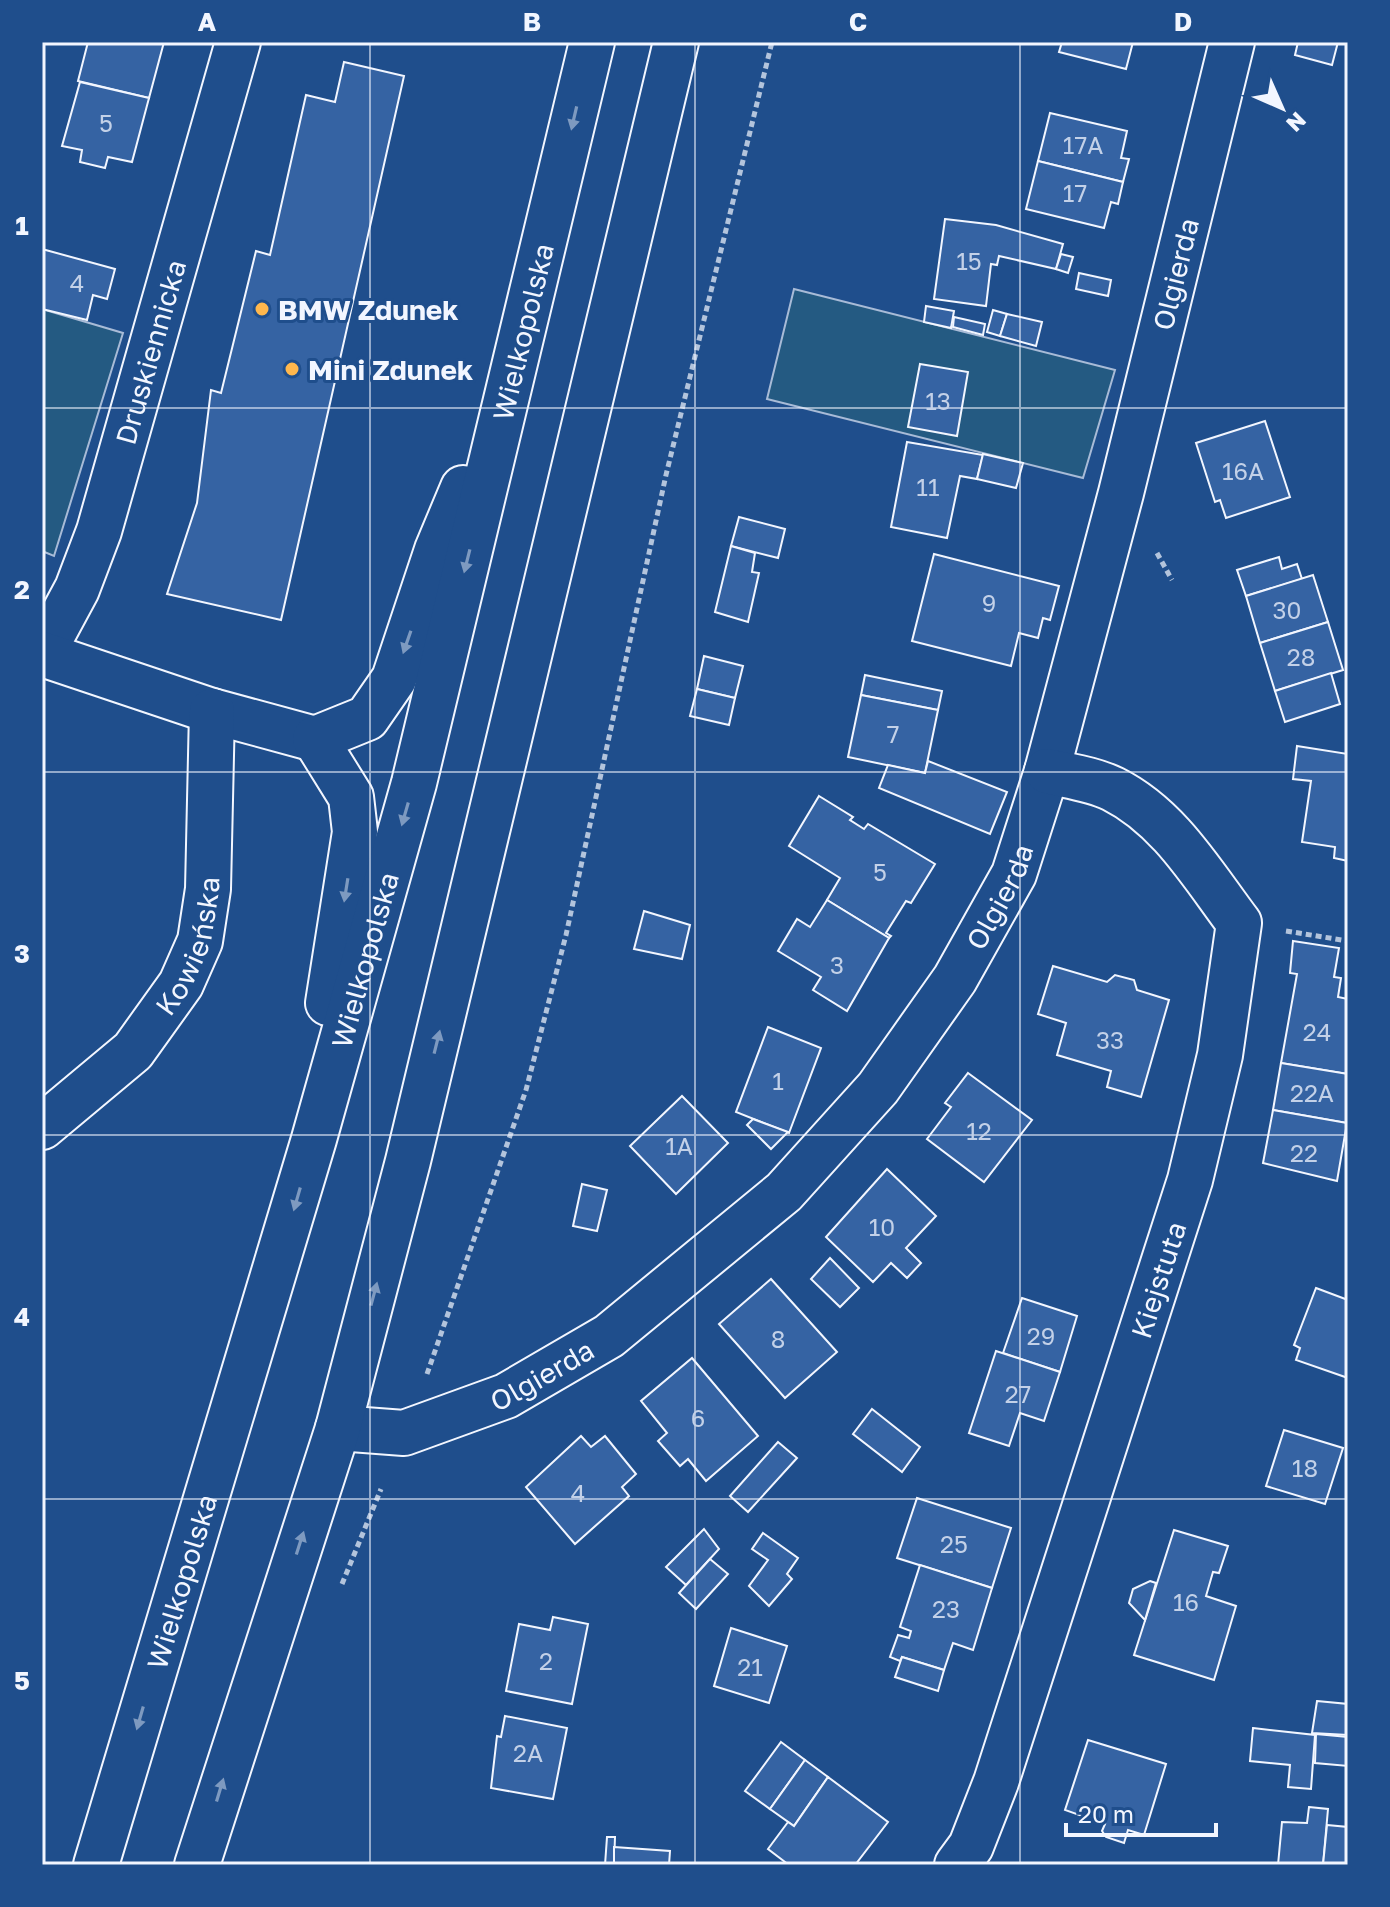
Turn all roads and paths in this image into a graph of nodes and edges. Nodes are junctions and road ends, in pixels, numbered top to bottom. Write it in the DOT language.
graph roads {
  1 [pos="238,42"];
  2 [pos="592,42"];
  3 [pos="676,42"];
  4 [pos="772,42"];
  5 [pos="1232,42"];
  6 [pos="516,360"];
  7 [pos="42,654"];
  8 [pos="212,711"];
  9 [pos="315,739"];
  10 [pos="1047,771"];
  11 [pos="1239,923"];
  12 [pos="1348,941"];
  13 [pos="42,1127"];
  14 [pos="314,1139"];
  15 [pos="426,1376"];
  16 [pos="338,1428"];
  17 [pos="96,1865"];
  18 [pos="197,1865"];
  19 [pos="957,1865"];
  1 -- 7 [label="main road, Druskiennicka"];
  2 -- 6 [label="main road, Wielkopolska, one-way"];
  16 -- 3 [label="main road, one-way"];
  4 -- 15 [label="path"];
  5 -- 10 [label="main road, Olgierda"];
  6 -- 9 [label="main road, one-way"];
  6 -- 14 [label="main road, Wielkopolska, one-way"];
  7 -- 8 [label="main road"];
  8 -- 9 [label="main road"];
  8 -- 13 [label="main road, Kowieńska"];
  9 -- 14 [label="main road, one-way"];
  10 -- 11 [label="main road"];
  10 -- 16 [label="main road, Olgierda"];
  11 -- 12 [label="path"];
  11 -- 19 [label="main road, Kiejstuta"];
  14 -- 17 [label="main road, Wielkopolska, one-way"];
  18 -- 16 [label="main road, one-way"];
}
